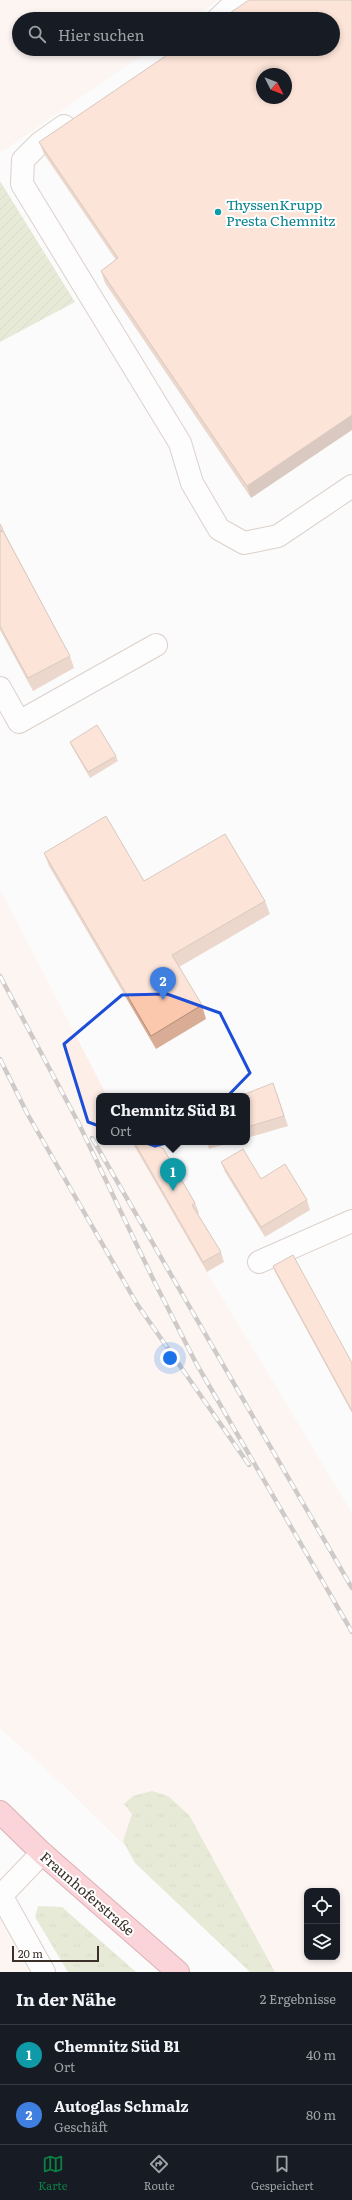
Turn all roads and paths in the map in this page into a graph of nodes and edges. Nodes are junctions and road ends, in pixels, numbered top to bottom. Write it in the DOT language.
graph roads {
  1 [pos="238,0"];
  2 [pos="225,12"];
  3 [pos="78,117"];
  4 [pos="352,486"];
  5 [pos="156,645"];
  6 [pos="0,688"];
  7 [pos="352,1221"];
  8 [pos="259,1262"];
  9 [pos="0,1812"];
  10 [pos="42,1853"];
  11 [pos="0,1896"];
  12 [pos="44,1972"];
  13 [pos="178,1972"];
  1 -- 2 [label="street"];
  3 -- 4 [label="street"];
  5 -- 6 [label="street"];
  7 -- 8 [label="street"];
  9 -- 10 [label="main road, Fraunhoferstraße"];
  10 -- 11 [label="street"];
  10 -- 13 [label="main road, Fraunhoferstraße"];
  11 -- 12 [label="street"];
}
